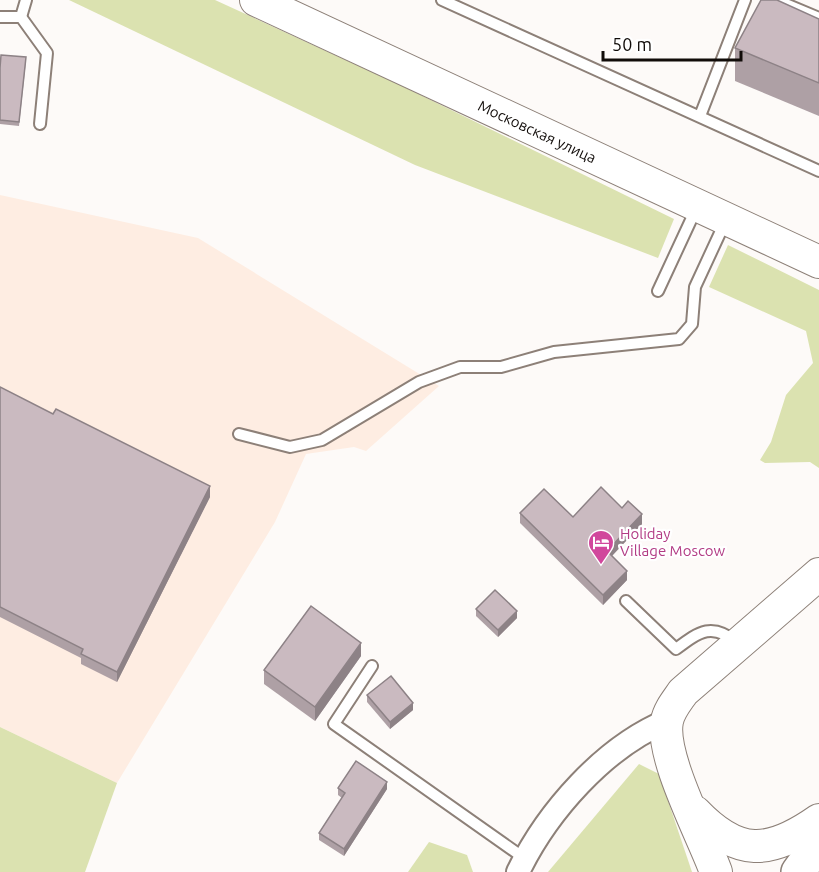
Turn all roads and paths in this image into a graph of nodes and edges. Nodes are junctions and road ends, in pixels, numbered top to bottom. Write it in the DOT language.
graph roads {
  1 [pos="26,0"];
  2 [pos="256,0"];
  3 [pos="442,0"];
  4 [pos="745,0"];
  5 [pos="776,0"];
  6 [pos="0,17"];
  7 [pos="21,17"];
  8 [pos="819,18"];
  9 [pos="700,116"];
  10 [pos="40,124"];
  11 [pos="819,171"];
  12 [pos="697,206"];
  13 [pos="726,220"];
  14 [pos="819,262"];
  15 [pos="658,291"];
  16 [pos="239,434"];
  17 [pos="819,574"];
  18 [pos="626,601"];
  19 [pos="738,643"];
  20 [pos="372,666"];
  21 [pos="667,721"];
  22 [pos="690,807"];
  23 [pos="819,820"];
  24 [pos="819,843"];
  25 [pos="521,865"];
  26 [pos="716,872"];
  27 [pos="798,872"];
  1 -- 7 [label="lane"];
  2 -- 12 [label="main road, Московская улица"];
  3 -- 9 [label="lane"];
  4 -- 9 [label="lane"];
  5 -- 8 [label="lane"];
  6 -- 7 [label="lane"];
  7 -- 10 [label="lane"];
  9 -- 11 [label="lane"];
  12 -- 13 [label="main road, Московская улица"];
  12 -- 15 [label="lane"];
  13 -- 14 [label="main road, Московская улица"];
  13 -- 16 [label="lane"];
  17 -- 19 [label="main road"];
  18 -- 19 [label="lane"];
  19 -- 21 [label="main road"];
  20 -- 25 [label="lane"];
  21 -- 22 [label="main road"];
  21 -- 25 [label="street"];
  22 -- 23 [label="main road"];
  22 -- 26 [label="main road"];
  24 -- 27 [label="highway"];
}
